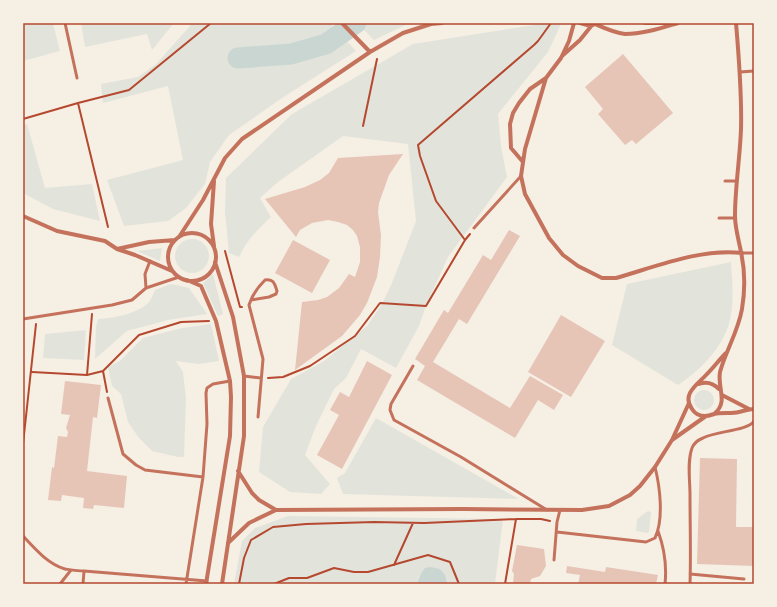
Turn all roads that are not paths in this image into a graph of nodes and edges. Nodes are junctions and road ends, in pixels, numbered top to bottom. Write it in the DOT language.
graph roads {
  1 [pos="65,23"];
  2 [pos="442,23"];
  3 [pos="574,23"];
  4 [pos="580,23"];
  5 [pos="645,23"];
  6 [pos="678,23"];
  7 [pos="736,23"];
  8 [pos="343,24"];
  9 [pos="594,24"];
  10 [pos="370,52"];
  11 [pos="560,58"];
  12 [pos="754,71"];
  13 [pos="740,72"];
  14 [pos="77,78"];
  15 [pos="546,78"];
  16 [pos="523,162"];
  17 [pos="521,176"];
  18 [pos="214,179"];
  19 [pos="725,181"];
  20 [pos="738,181"];
  21 [pos="23,216"];
  22 [pos="719,218"];
  23 [pos="735,218"];
  24 [pos="474,228"];
  25 [pos="177,238"];
  26 [pos="117,249"];
  27 [pos="215,250"];
  28 [pos="754,253"];
  29 [pos="742,254"];
  30 [pos="150,261"];
  31 [pos="215,262"];
  32 [pos="172,271"];
  33 [pos="179,277"];
  34 [pos="187,280"];
  35 [pos="146,288"];
  36 [pos="251,300"];
  37 [pos="23,319"];
  38 [pos="726,353"];
  39 [pos="413,366"];
  40 [pos="244,376"];
  41 [pos="261,378"];
  42 [pos="230,381"];
  43 [pos="696,385"];
  44 [pos="720,390"];
  45 [pos="722,395"];
  46 [pos="108,398"];
  47 [pos="689,402"];
  48 [pos="749,409"];
  49 [pos="754,409"];
  50 [pos="714,414"];
  51 [pos="706,416"];
  52 [pos="258,417"];
  53 [pos="754,421"];
  54 [pos="672,440"];
  55 [pos="655,467"];
  56 [pos="238,470"];
  57 [pos="203,477"];
  58 [pos="276,510"];
  59 [pos="547,510"];
  60 [pos="560,510"];
  61 [pos="658,531"];
  62 [pos="557,532"];
  63 [pos="23,536"];
  64 [pos="228,543"];
  65 [pos="554,560"];
  66 [pos="71,570"];
  67 [pos="84,572"];
  68 [pos="690,574"];
  69 [pos="186,579"];
  70 [pos="744,579"];
  71 [pos="207,582"];
  72 [pos="60,584"];
  73 [pos="83,584"];
  74 [pos="186,584"];
  75 [pos="222,584"];
  76 [pos="665,584"];
  77 [pos="690,584"];
  1 -- 14 [label="lane"];
  2 -- 10 [label="street"];
  3 -- 11 [label="street"];
  4 -- 9 [label="street"];
  5 -- 6 [label="street"];
  6 -- 9 [label="street"];
  7 -- 13 [label="street"];
  8 -- 10 [label="street"];
  9 -- 11 [label="street"];
  10 -- 18 [label="street"];
  11 -- 15 [label="street"];
  12 -- 13 [label="lane"];
  13 -- 20 [label="street"];
  15 -- 16 [label="street"];
  15 -- 16 [label="street"];
  16 -- 17 [label="street"];
  17 -- 24 [label="lane"];
  17 -- 29 [label="street"];
  18 -- 25 [label="street"];
  18 -- 27 [label="street"];
  19 -- 20 [label="lane"];
  20 -- 23 [label="street"];
  21 -- 26 [label="street"];
  22 -- 23 [label="lane"];
  23 -- 29 [label="street"];
  25 -- 26 [label="street"];
  25 -- 27 [label="street"];
  25 -- 32 [label="street"];
  26 -- 30 [label="street"];
  27 -- 31 [label="street"];
  28 -- 29 [label="lane"];
  29 -- 38 [label="street"];
  30 -- 32 [label="street"];
  30 -- 35 [label="lane"];
  31 -- 34 [label="street"];
  31 -- 40 [label="street"];
  32 -- 33 [label="street"];
  33 -- 34 [label="street"];
  33 -- 35 [label="lane"];
  34 -- 42 [label="street"];
  35 -- 37 [label="lane"];
  36 -- 36 [label="lane"];
  36 -- 41 [label="lane"];
  38 -- 43 [label="street"];
  38 -- 44 [label="street"];
  39 -- 59 [label="lane"];
  40 -- 41 [label="lane"];
  40 -- 56 [label="street"];
  41 -- 52 [label="lane"];
  42 -- 57 [label="lane"];
  42 -- 71 [label="street"];
  43 -- 44 [label="street"];
  43 -- 47 [label="street"];
  44 -- 45 [label="street"];
  45 -- 48 [label="street"];
  45 -- 50 [label="street"];
  46 -- 57 [label="lane"];
  47 -- 51 [label="street"];
  47 -- 54 [label="street"];
  48 -- 49 [label="street"];
  48 -- 50 [label="street"];
  50 -- 51 [label="street"];
  51 -- 54 [label="street"];
  53 -- 68 [label="lane"];
  54 -- 55 [label="street"];
  55 -- 60 [label="street"];
  55 -- 61 [label="lane"];
  56 -- 58 [label="street"];
  56 -- 64 [label="street"];
  57 -- 69 [label="lane"];
  58 -- 59 [label="street"];
  58 -- 64 [label="street"];
  59 -- 60 [label="street"];
  60 -- 62 [label="lane"];
  61 -- 62 [label="lane"];
  61 -- 76 [label="lane"];
  62 -- 65 [label="lane"];
  63 -- 66 [label="lane"];
  64 -- 75 [label="street"];
  66 -- 67 [label="lane"];
  66 -- 72 [label="lane"];
  67 -- 69 [label="lane"];
  67 -- 73 [label="lane"];
  68 -- 70 [label="lane"];
  68 -- 77 [label="lane"];
  69 -- 71 [label="lane"];
  69 -- 74 [label="lane"];
}
